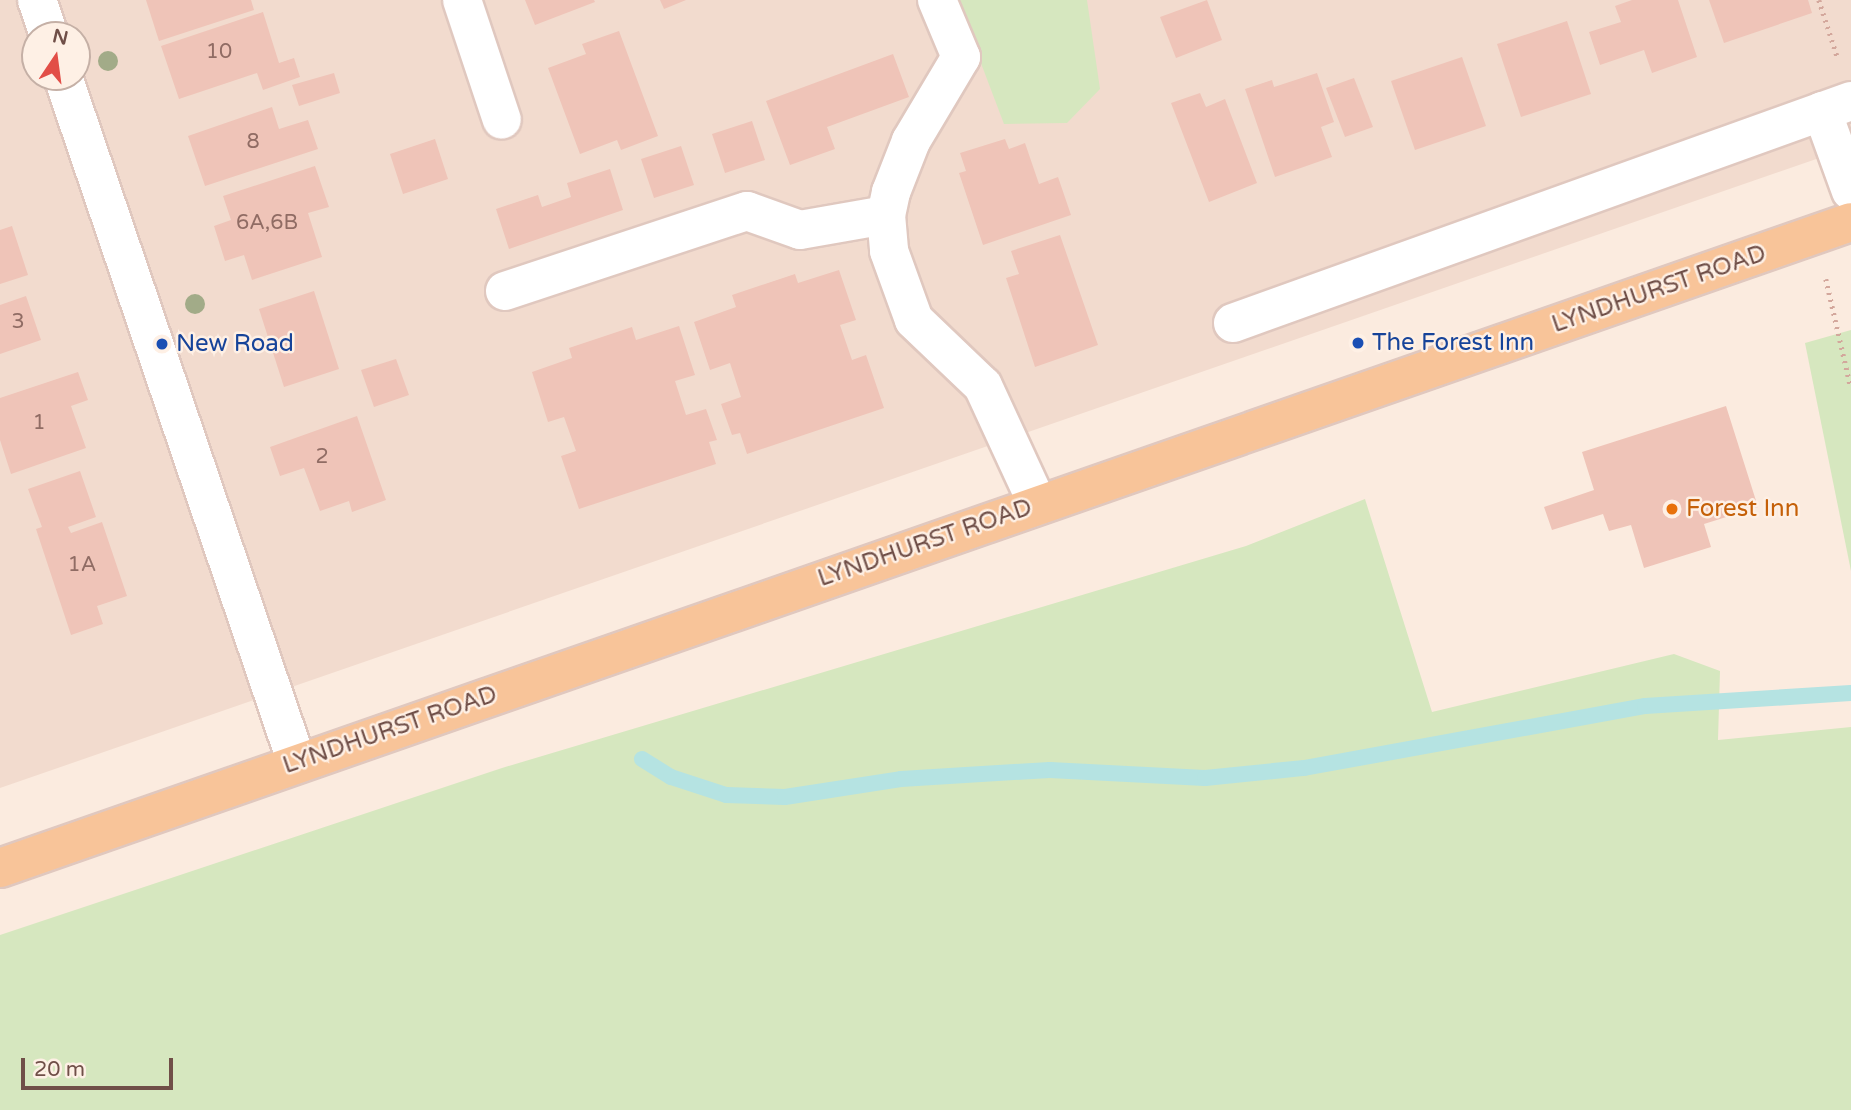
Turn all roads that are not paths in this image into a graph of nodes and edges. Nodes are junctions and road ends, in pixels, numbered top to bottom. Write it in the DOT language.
graph roads {
  1 [pos="37,0"];
  2 [pos="462,0"];
  3 [pos="937,0"];
  4 [pos="44,21"];
  5 [pos="68,91"];
  6 [pos="1841,104"];
  7 [pos="502,120"];
  8 [pos="1851,191"];
  9 [pos="886,215"];
  10 [pos="1851,222"];
  11 [pos="505,291"];
  12 [pos="1233,323"];
  13 [pos="1038,505"];
  14 [pos="296,763"];
  15 [pos="0,868"];
  1 -- 4 [label="street"];
  2 -- 7 [label="street"];
  3 -- 9 [label="street"];
  5 -- 14 [label="street"];
  6 -- 8 [label="street"];
  6 -- 12 [label="street"];
  9 -- 11 [label="street"];
  9 -- 13 [label="street"];
  10 -- 13 [label="main road, LYNDHURST ROAD"];
  13 -- 14 [label="main road, LYNDHURST ROAD"];
  14 -- 15 [label="main road, LYNDHURST ROAD"];
}
